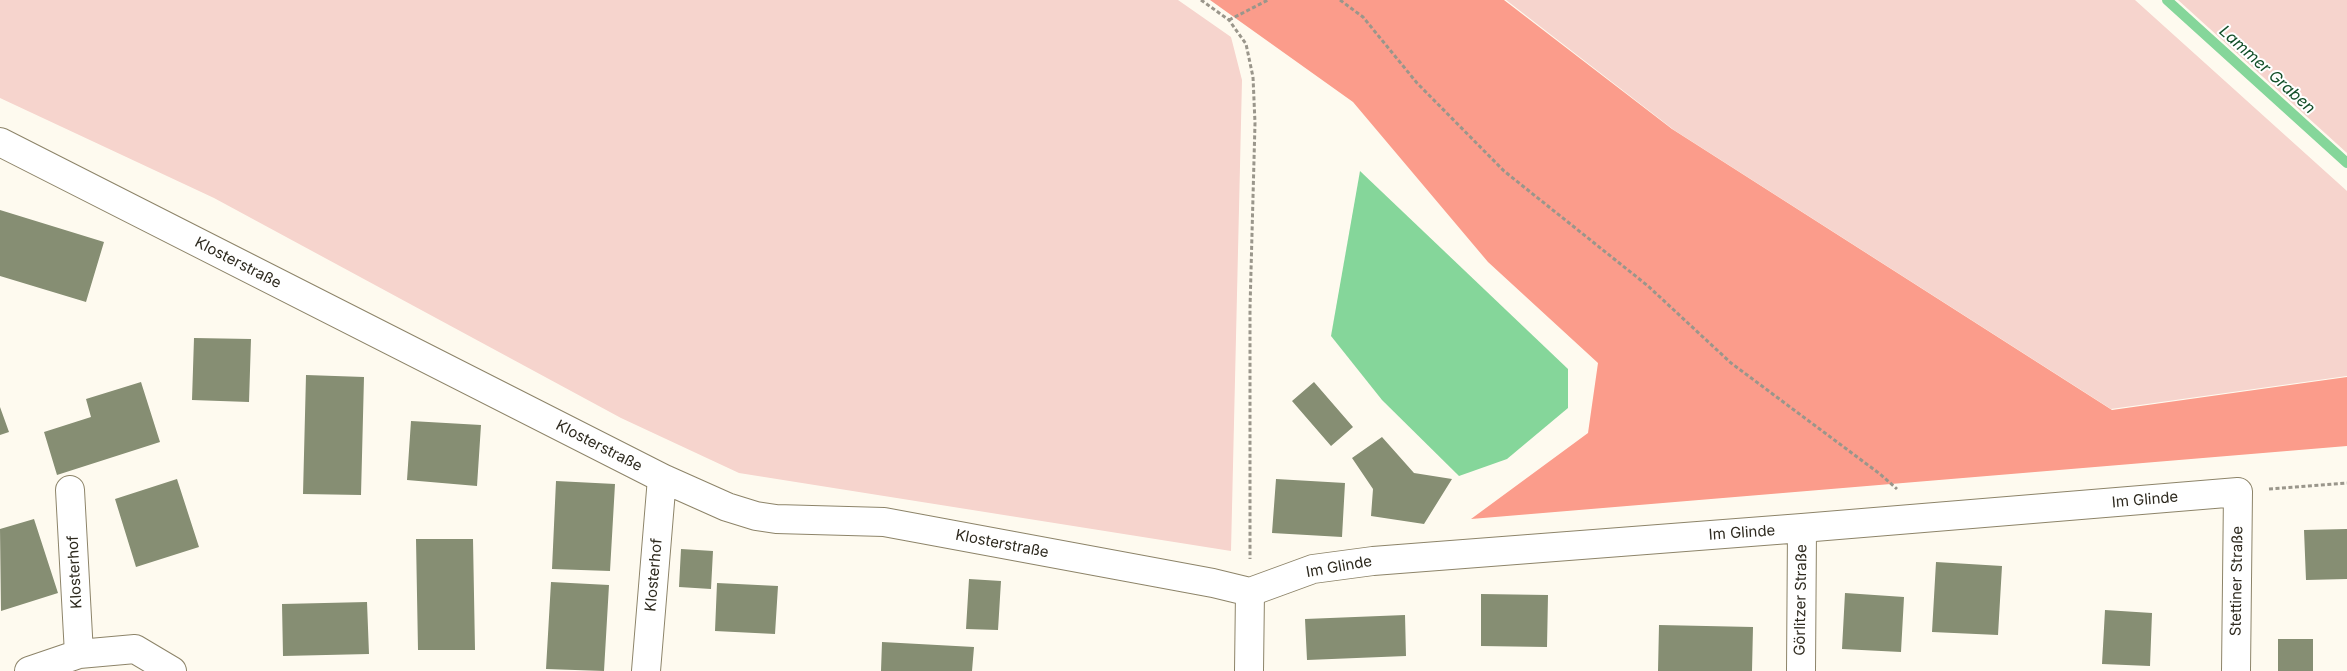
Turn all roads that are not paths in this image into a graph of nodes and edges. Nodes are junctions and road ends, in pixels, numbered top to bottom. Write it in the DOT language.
graph roads {
  1 [pos="0,142"];
  2 [pos="662,478"];
  3 [pos="70,490"];
  4 [pos="2238,492"];
  5 [pos="1802,528"];
  6 [pos="1250,592"];
  7 [pos="79,654"];
  8 [pos="29,671"];
  9 [pos="172,671"];
  10 [pos="646,671"];
  11 [pos="1249,671"];
  12 [pos="1801,671"];
  13 [pos="2236,671"];
  1 -- 2 [label="street, Klosterstraße"];
  2 -- 6 [label="street, Klosterstraße"];
  2 -- 10 [label="street, Klosterhof"];
  3 -- 7 [label="street, Klosterhof"];
  4 -- 5 [label="street, Im Glinde"];
  4 -- 13 [label="street, Stettiner Straße"];
  5 -- 6 [label="street, Im Glinde"];
  5 -- 12 [label="street, Görlitzer Straße"];
  6 -- 11 [label="street"];
  7 -- 8 [label="street"];
  7 -- 9 [label="street"];
}
